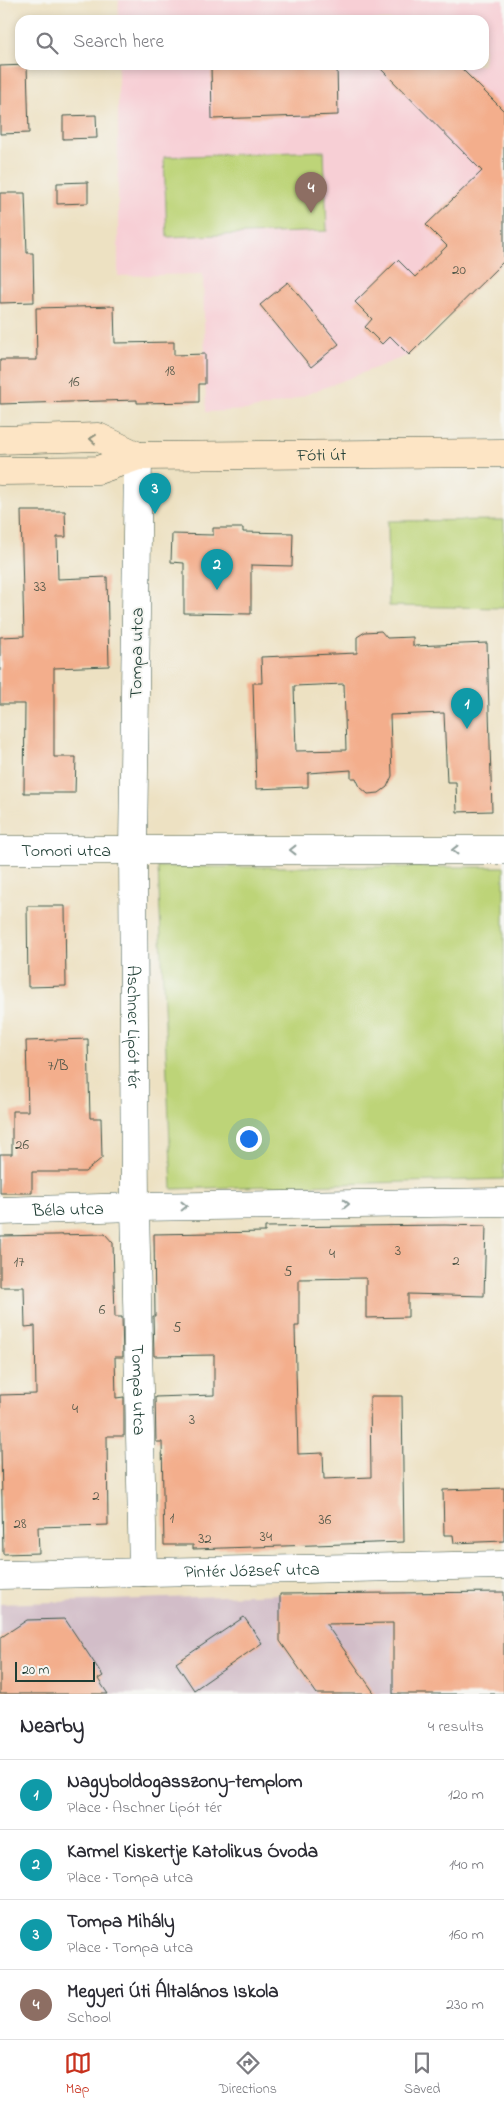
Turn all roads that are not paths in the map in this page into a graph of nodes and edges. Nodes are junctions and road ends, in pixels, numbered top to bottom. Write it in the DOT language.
graph roads {
  1 [pos="0,440"];
  2 [pos="504,453"];
  3 [pos="138,456"];
  4 [pos="0,472"];
  5 [pos="0,850"];
  6 [pos="133,850"];
  7 [pos="504,850"];
  8 [pos="504,1202"];
  9 [pos="135,1207"];
  10 [pos="0,1211"];
  11 [pos="504,1566"];
  12 [pos="143,1572"];
  13 [pos="0,1575"];
  3 -- 1 [label="street, Fóti út, one-way"];
  2 -- 3 [label="street, Fóti út"];
  3 -- 4 [label="street, Fóti út"];
  3 -- 6 [label="street, Tompa utca"];
  5 -- 6 [label="street, Tomori utca"];
  7 -- 6 [label="street, one-way"];
  6 -- 9 [label="street, Aschner Lipót tér"];
  9 -- 8 [label="street, one-way"];
  9 -- 10 [label="street, Béla utca"];
  9 -- 12 [label="street, Tompa utca"];
  11 -- 12 [label="street, Pintér József utca"];
  12 -- 13 [label="street, Pintér József utca"];
}
